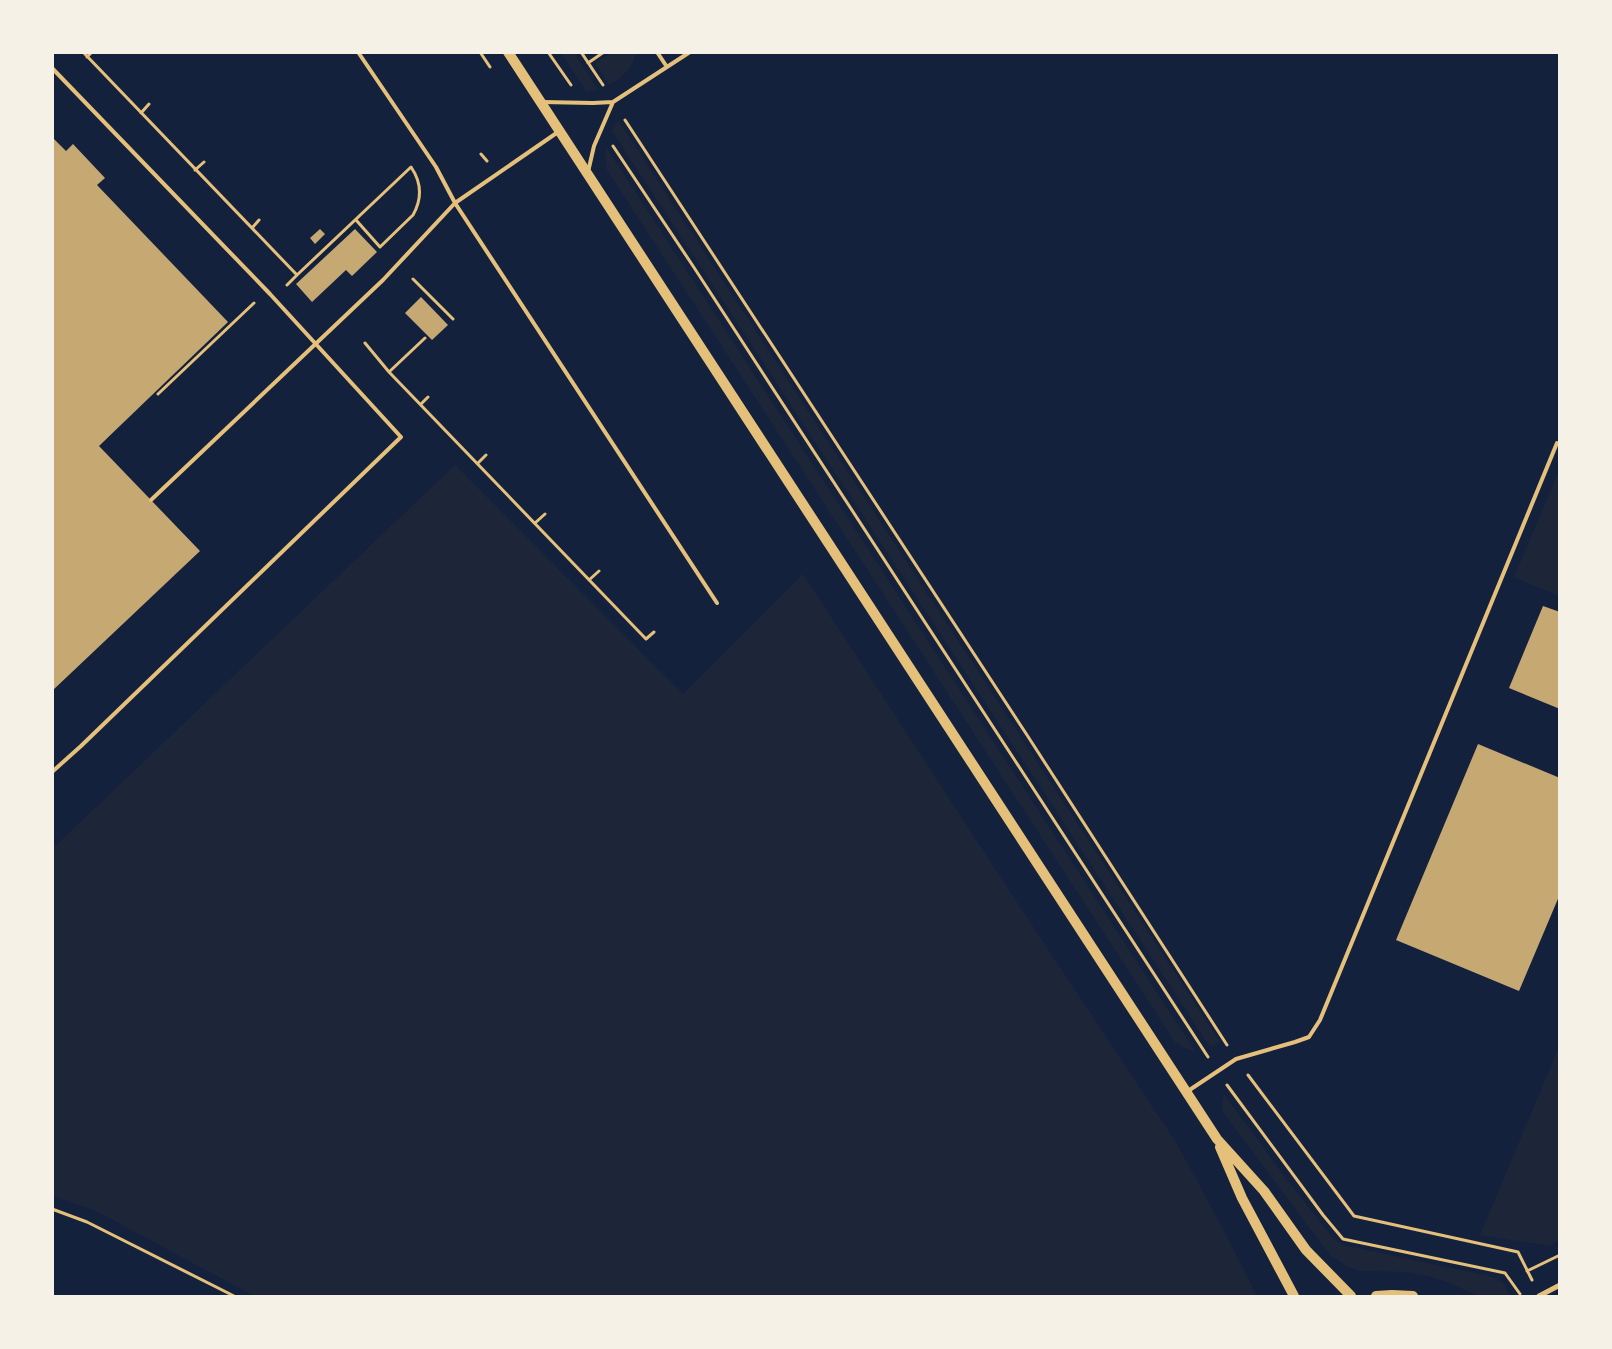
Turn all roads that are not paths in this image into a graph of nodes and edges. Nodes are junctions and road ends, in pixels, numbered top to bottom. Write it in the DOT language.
graph roads {
  1 [pos="358,52"];
  2 [pos="508,52"];
  3 [pos="657,52"];
  4 [pos="690,52"];
  5 [pos="667,67"];
  6 [pos="52,68"];
  7 [pos="540,102"];
  8 [pos="613,102"];
  9 [pos="559,131"];
  10 [pos="588,175"];
  11 [pos="455,203"];
  12 [pos="316,344"];
  13 [pos="1558,444"];
  14 [pos="151,500"];
  15 [pos="717,603"];
  16 [pos="52,772"];
  17 [pos="1186,1092"];
  18 [pos="1217,1139"];
  19 [pos="1560,1286"];
  20 [pos="1294,1296"];
  21 [pos="1351,1296"];
  22 [pos="1376,1296"];
  23 [pos="1413,1296"];
  24 [pos="1539,1296"];
  1 -- 11 [label="lane"];
  2 -- 7 [label="main road"];
  3 -- 5 [label="lane"];
  4 -- 5 [label="lane"];
  5 -- 8 [label="lane"];
  6 -- 12 [label="lane"];
  7 -- 8 [label="lane"];
  7 -- 9 [label="main road"];
  8 -- 10 [label="lane"];
  9 -- 10 [label="main road"];
  9 -- 11 [label="lane"];
  10 -- 17 [label="main road"];
  11 -- 12 [label="lane"];
  11 -- 15 [label="lane"];
  12 -- 14 [label="lane"];
  12 -- 16 [label="lane"];
  13 -- 17 [label="lane"];
  17 -- 18 [label="main road"];
  18 -- 20 [label="main road"];
  18 -- 21 [label="main road"];
  19 -- 24 [label="street"];
  22 -- 23 [label="main road"];
}
